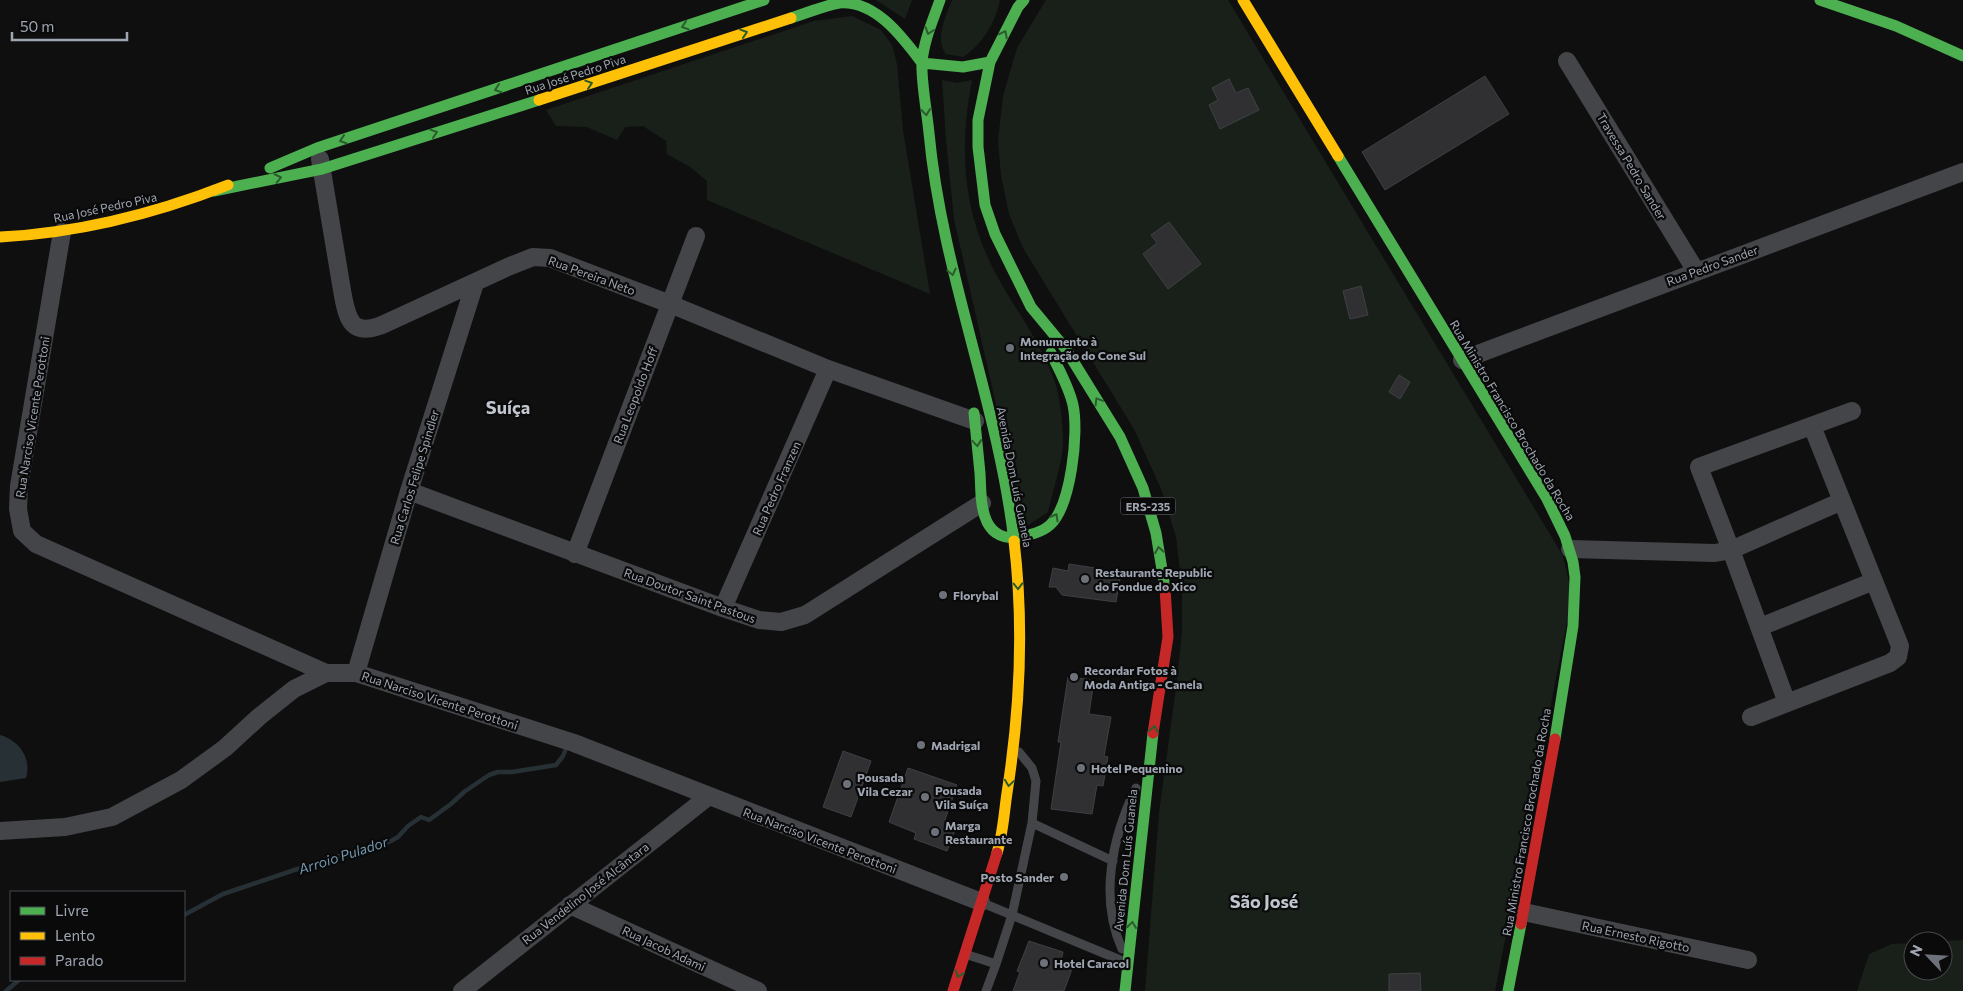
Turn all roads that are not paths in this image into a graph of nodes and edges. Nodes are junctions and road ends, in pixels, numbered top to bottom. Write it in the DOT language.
graph roads {
  1 [pos="764,0"];
  2 [pos="940,0"];
  3 [pos="1243,0"];
  4 [pos="1820,0"];
  5 [pos="1019,2"];
  6 [pos="1963,56"];
  7 [pos="1568,61"];
  8 [pos="990,62"];
  9 [pos="922,63"];
  10 [pos="317,148"];
  11 [pos="322,169"];
  12 [pos="1963,172"];
  13 [pos="214,191"];
  14 [pos="62,232"];
  15 [pos="696,236"];
  16 [pos="0,238"];
  17 [pos="1696,271"];
  18 [pos="475,283"];
  19 [pos="670,304"];
  20 [pos="1031,307"];
  21 [pos="970,342"];
  22 [pos="1462,360"];
  23 [pos="828,369"];
  24 [pos="1852,411"];
  25 [pos="975,421"];
  26 [pos="1812,426"];
  27 [pos="409,491"];
  28 [pos="1842,501"];
  29 [pos="982,503"];
  30 [pos="1014,538"];
  31 [pos="1570,549"];
  32 [pos="1731,550"];
  33 [pos="575,554"];
  34 [pos="1874,581"];
  35 [pos="723,608"];
  36 [pos="1760,627"];
  37 [pos="356,672"];
  38 [pos="326,673"];
  39 [pos="1787,703"];
  40 [pos="1751,717"];
  41 [pos="1014,746"];
  42 [pos="1149,762"];
  43 [pos="709,796"];
  44 [pos="1032,823"];
  45 [pos="0,832"];
  46 [pos="1113,861"];
  47 [pos="981,902"];
  48 [pos="570,905"];
  49 [pos="1524,912"];
  50 [pos="1012,915"];
  51 [pos="966,954"];
  52 [pos="1748,960"];
  53 [pos="1128,963"];
  54 [pos="996,964"];
  55 [pos="462,991"];
  56 [pos="758,991"];
  57 [pos="953,991"];
  58 [pos="986,991"];
  59 [pos="1125,991"];
  60 [pos="1508,991"];
  1 -- 10 [label="street, Rua José Pedro Piva, one-way"];
  2 -- 9 [label="street, Avenida Dom Luís Guanela, one-way"];
  3 -- 22 [label="street, Rua Ministro Francisco Brochado da Rocha"];
  4 -- 6 [label="street"];
  8 -- 5 [label="street, Avenida Dom Luís Guanela / ERS-235, one-way"];
  7 -- 17 [label="street, Travessa Pedro Sander"];
  8 -- 9 [label="street"];
  8 -- 20 [label="street, Avenida Dom Luís Guanela / ERS-235"];
  11 -- 9 [label="street, Rua José Pedro Piva, one-way"];
  9 -- 21 [label="street, Avenida Dom Luís Guanela, one-way"];
  10 -- 11 [label="street, Rua Pereira Neto"];
  10 -- 13 [label="street, Rua José Pedro Piva"];
  13 -- 11 [label="street, Rua José Pedro Piva, one-way"];
  11 -- 18 [label="street, Rua Pereira Neto"];
  12 -- 17 [label="street, Rua Pedro Sander"];
  13 -- 14 [label="street, Rua José Pedro Piva"];
  14 -- 16 [label="street, Rua José Pedro Piva"];
  14 -- 38 [label="street, Rua Narciso Vicente Perottoni"];
  15 -- 19 [label="street, Rua Leopoldo Hoff"];
  17 -- 22 [label="street, Rua Pedro Sander"];
  18 -- 19 [label="street, Rua Pereira Neto"];
  18 -- 27 [label="street, Rua Carlos Felipe Spindler"];
  19 -- 23 [label="street, Rua Pereira Neto"];
  19 -- 33 [label="street, Rua Leopoldo Hoff"];
  30 -- 20 [label="street, one-way"];
  42 -- 20 [label="street, Avenida Dom Luís Guanela / ERS-235, one-way"];
  21 -- 25 [label="street"];
  21 -- 30 [label="street, Avenida Dom Luís Guanela"];
  22 -- 31 [label="street, Rua Ministro Francisco Brochado da Rocha"];
  23 -- 25 [label="street, Rua Pereira Neto"];
  23 -- 35 [label="street, Rua Pedro Franzen"];
  24 -- 26 [label="street"];
  25 -- 29 [label="street, one-way"];
  26 -- 28 [label="street"];
  26 -- 32 [label="street"];
  27 -- 33 [label="street, Rua Doutor Saint Pastous"];
  27 -- 37 [label="street, Rua Carlos Felipe Spindler"];
  28 -- 32 [label="street"];
  28 -- 34 [label="street"];
  29 -- 30 [label="street"];
  29 -- 35 [label="street, Rua Doutor Saint Pastous"];
  30 -- 41 [label="street, Avenida Dom Luís Guanela, one-way"];
  31 -- 32 [label="street"];
  31 -- 49 [label="street, Rua Ministro Francisco Brochado da Rocha"];
  32 -- 36 [label="street"];
  33 -- 35 [label="street, Rua Doutor Saint Pastous"];
  34 -- 36 [label="street"];
  34 -- 39 [label="street"];
  36 -- 39 [label="street"];
  37 -- 38 [label="street, Rua Narciso Vicente Perottoni"];
  37 -- 43 [label="street, Rua Narciso Vicente Perottoni"];
  38 -- 45 [label="street"];
  39 -- 40 [label="street"];
  41 -- 44 [label="lane"];
  41 -- 47 [label="street, Avenida Dom Luís Guanela, one-way"];
  42 -- 46 [label="lane"];
  53 -- 42 [label="street, Avenida Dom Luís Guanela / ERS-235, one-way"];
  43 -- 47 [label="street, Rua Narciso Vicente Perottoni"];
  43 -- 48 [label="street, Rua Vendelino José Alcântara"];
  44 -- 46 [label="lane"];
  44 -- 50 [label="lane"];
  46 -- 53 [label="lane"];
  47 -- 50 [label="lane"];
  47 -- 51 [label="street, Avenida Dom Luís Guanela"];
  48 -- 55 [label="street, Rua Vendelino José Alcântara"];
  48 -- 56 [label="street, Rua Jacob Adami"];
  49 -- 52 [label="street, Rua Ernesto Rigotto"];
  49 -- 60 [label="street, Rua Ministro Francisco Brochado da Rocha"];
  50 -- 53 [label="lane"];
  50 -- 54 [label="lane"];
  51 -- 54 [label="lane"];
  51 -- 57 [label="street, Avenida Dom Luís Guanela, one-way"];
  53 -- 59 [label="street, Avenida Dom Luís Guanela / ERS-235"];
  54 -- 58 [label="lane"];
}
